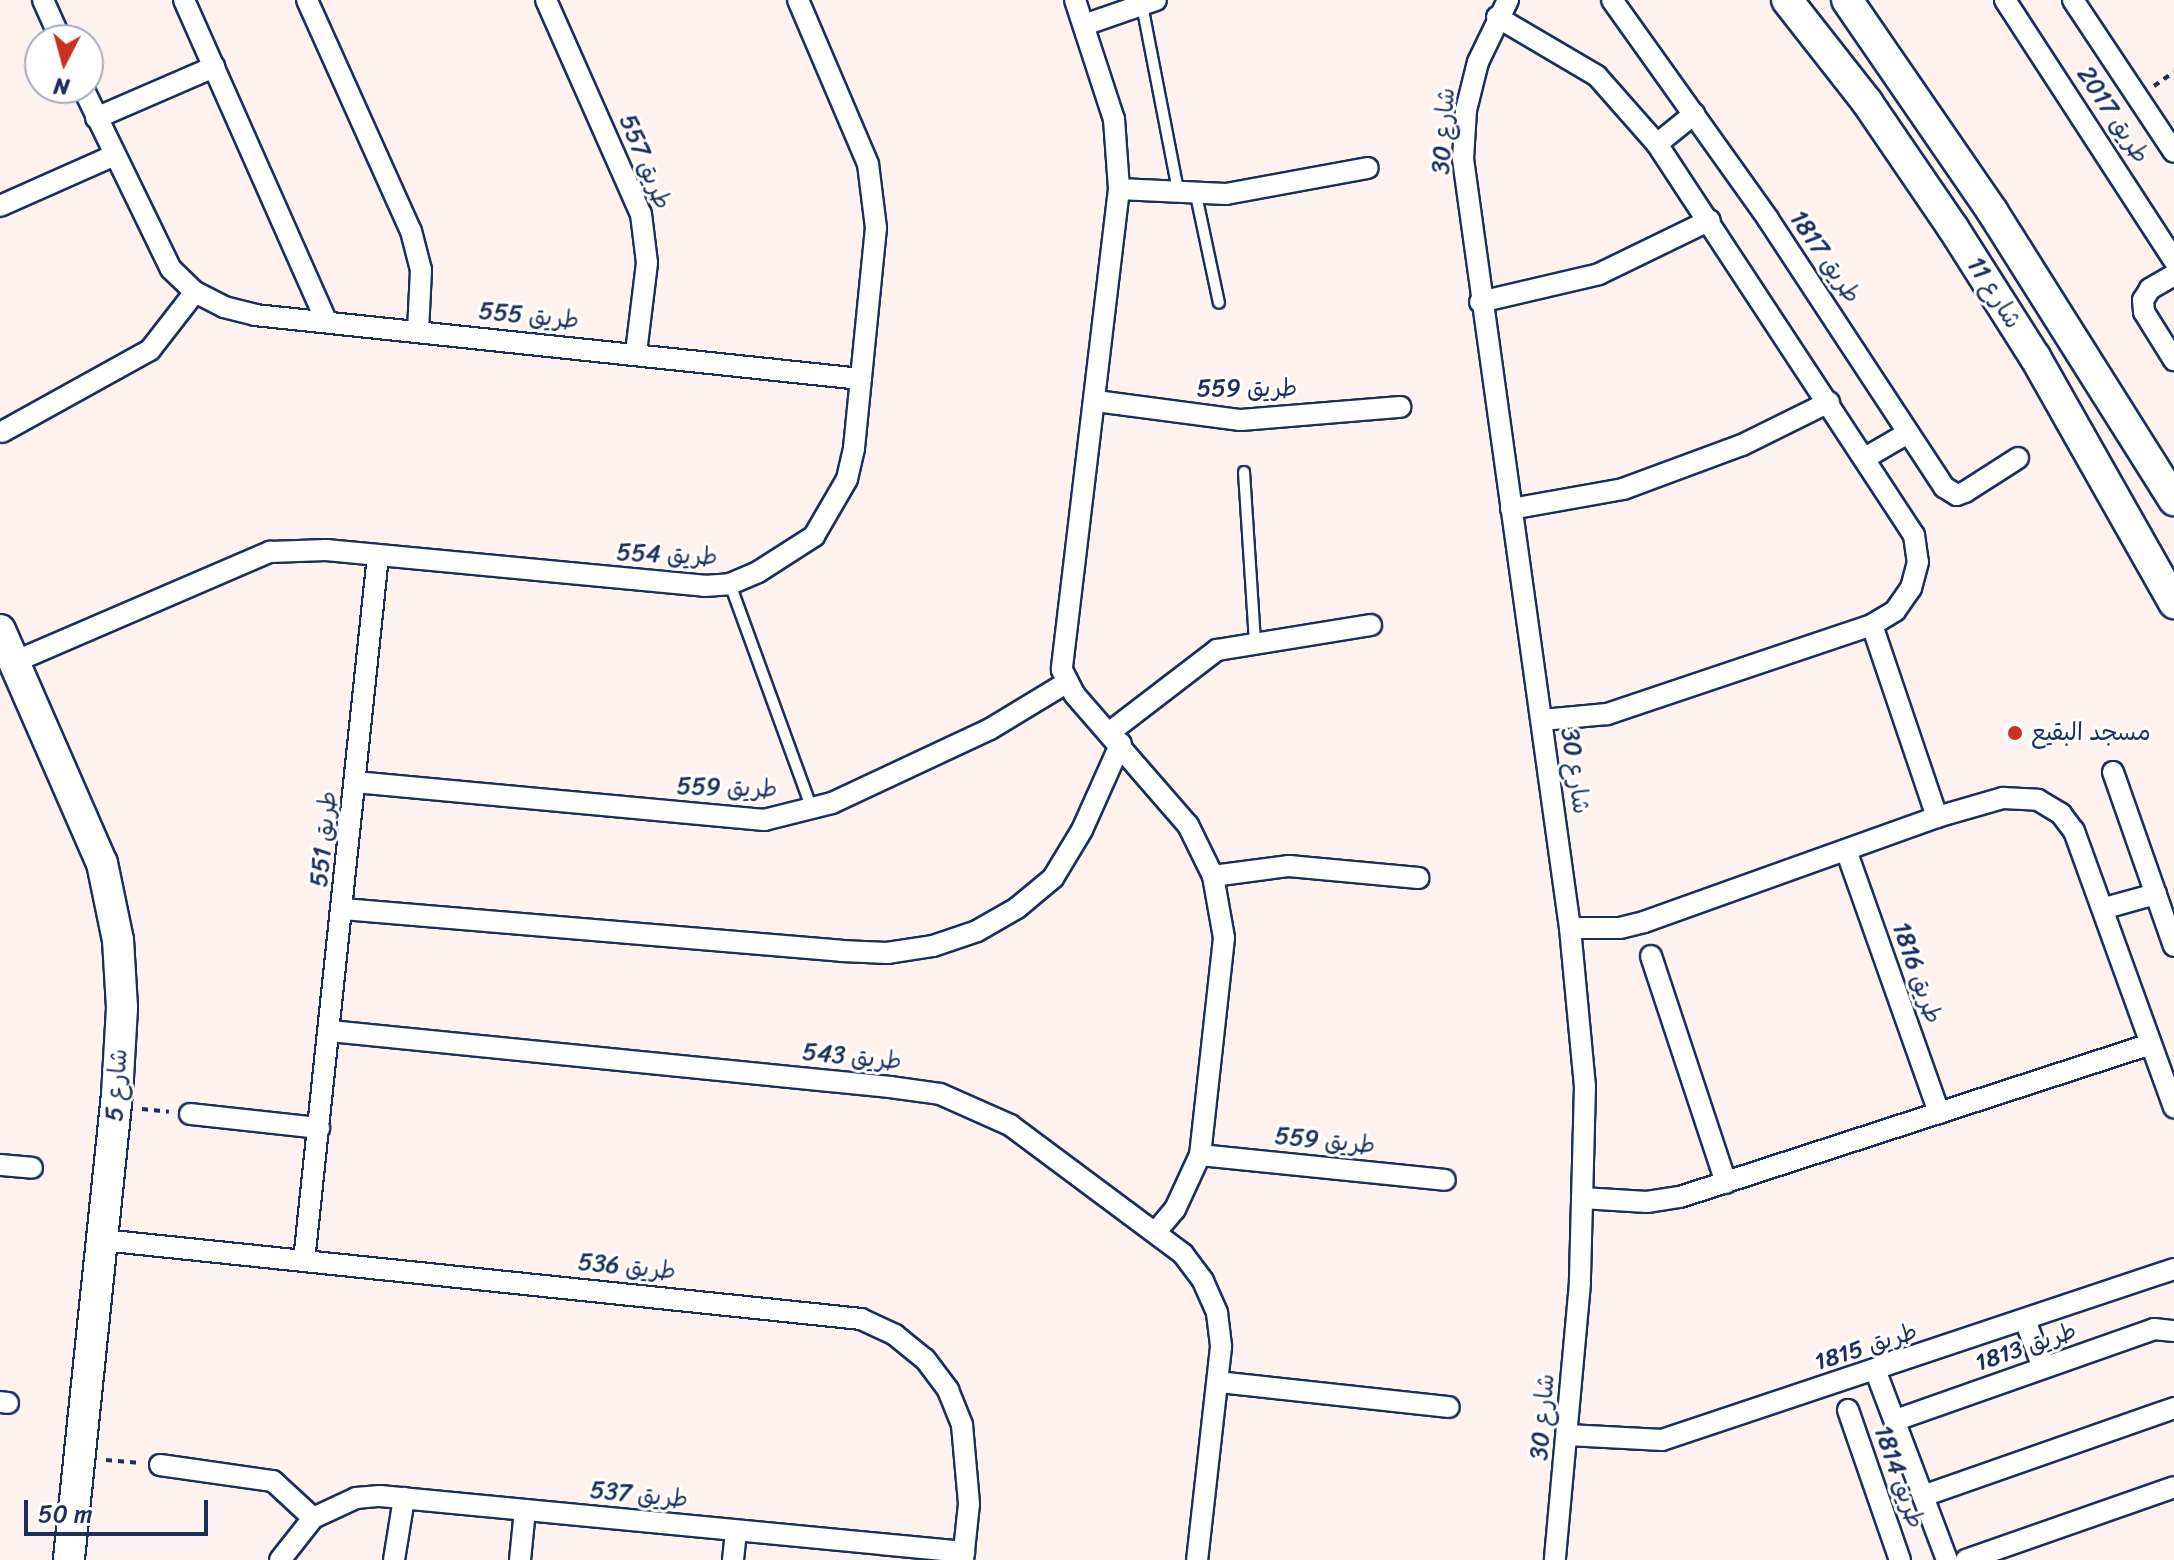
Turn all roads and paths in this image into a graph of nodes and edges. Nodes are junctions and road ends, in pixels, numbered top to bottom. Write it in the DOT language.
graph roads {
  1 [pos="43,0"];
  2 [pos="184,0"];
  3 [pos="307,0"];
  4 [pos="546,0"];
  5 [pos="798,0"];
  6 [pos="1075,0"];
  7 [pos="1612,0"];
  8 [pos="1787,0"];
  9 [pos="1847,0"];
  10 [pos="2005,0"];
  11 [pos="2073,0"];
  12 [pos="1149,2"];
  13 [pos="1502,8"];
  14 [pos="54,24"];
  15 [pos="1084,25"];
  16 [pos="214,67"];
  17 [pos="90,104"];
  18 [pos="1694,114"];
  19 [pos="96,118"];
  20 [pos="1657,144"];
  21 [pos="2174,152"];
  22 [pos="113,156"];
  23 [pos="1368,168"];
  24 [pos="1119,189"];
  25 [pos="1187,195"];
  26 [pos="0,206"];
  27 [pos="1710,220"];
  28 [pos="2174,260"];
  29 [pos="2174,275"];
  30 [pos="195,292"];
  31 [pos="1480,302"];
  32 [pos="1219,303"];
  33 [pos="326,321"];
  34 [pos="418,331"];
  35 [pos="636,353"];
  36 [pos="2174,360"];
  37 [pos="861,379"];
  38 [pos="1096,401"];
  39 [pos="1829,402"];
  40 [pos="1400,407"];
  41 [pos="2,432"];
  42 [pos="1908,433"];
  43 [pos="1865,458"];
  44 [pos="2018,458"];
  45 [pos="1244,472"];
  46 [pos="2174,500"];
  47 [pos="1511,509"];
  48 [pos="378,556"];
  49 [pos="730,584"];
  50 [pos="2174,603"];
  51 [pos="1371,625"];
  52 [pos="1872,625"];
  53 [pos="0,630"];
  54 [pos="1255,641"];
  55 [pos="14,662"];
  56 [pos="1066,683"];
  57 [pos="1542,720"];
  58 [pos="1115,737"];
  59 [pos="2113,772"];
  60 [pos="355,782"];
  61 [pos="813,812"];
  62 [pos="1937,817"];
  63 [pos="1846,850"];
  64 [pos="1213,876"];
  65 [pos="1418,878"];
  66 [pos="2156,894"];
  67 [pos="2105,908"];
  68 [pos="343,909"];
  69 [pos="1570,928"];
  70 [pos="2174,946"];
  71 [pos="1651,956"];
  72 [pos="330,1031"];
  73 [pos="2151,1044"];
  74 [pos="116,1107"];
  75 [pos="2174,1108"];
  76 [pos="1939,1113"];
  77 [pos="190,1114"];
  78 [pos="319,1128"];
  79 [pos="1200,1155"];
  80 [pos="0,1165"];
  81 [pos="32,1168"];
  82 [pos="1445,1180"];
  83 [pos="1726,1183"];
  84 [pos="1582,1198"];
  85 [pos="1156,1232"];
  86 [pos="102,1240"];
  87 [pos="304,1261"];
  88 [pos="2174,1269"];
  89 [pos="2025,1320"];
  90 [pos="2174,1331"];
  91 [pos="2043,1368"];
  92 [pos="1876,1372"];
  93 [pos="1218,1382"];
  94 [pos="1449,1407"];
  95 [pos="2174,1408"];
  96 [pos="1848,1410"];
  97 [pos="1896,1420"];
  98 [pos="1568,1435"];
  99 [pos="80,1457"];
  100 [pos="160,1465"];
  101 [pos="2174,1487"];
  102 [pos="1923,1496"];
  103 [pos="404,1498"];
  104 [pos="525,1510"];
  105 [pos="313,1518"];
  106 [pos="736,1531"];
  107 [pos="964,1556"];
  108 [pos="69,1560"];
  109 [pos="280,1560"];
  110 [pos="394,1560"];
  111 [pos="520,1560"];
  112 [pos="733,1560"];
  113 [pos="1197,1560"];
  114 [pos="1555,1560"];
  115 [pos="1900,1560"];
  116 [pos="1947,1560"];
  117 [pos="1966,1560"];
  1 -- 14 [label="street"];
  2 -- 16 [label="street"];
  3 -- 34 [label="street"];
  4 -- 35 [label="street, طريق 557"];
  5 -- 37 [label="street, طريق 554"];
  6 -- 15 [label="street"];
  7 -- 18 [label="street, طريق 1817"];
  8 -- 50 [label="street, شارع 11"];
  9 -- 46 [label="street, شارع 11"];
  10 -- 28 [label="street, طريق 2017"];
  11 -- 21 [label="street"];
  12 -- 15 [label="street"];
  12 -- 25 [label="lane"];
  13 -- 20 [label="street"];
  13 -- 31 [label="street, شارع 30"];
  15 -- 24 [label="street"];
  16 -- 19 [label="street"];
  16 -- 33 [label="street"];
  17 -- 19 [label="street, طريق 555"];
  18 -- 20 [label="street"];
  18 -- 42 [label="street, طريق 1817"];
  19 -- 22 [label="street, طريق 555"];
  20 -- 27 [label="street"];
  22 -- 26 [label="street"];
  22 -- 30 [label="street, طريق 555"];
  23 -- 25 [label="street"];
  24 -- 25 [label="street"];
  24 -- 38 [label="street"];
  25 -- 32 [label="lane"];
  27 -- 31 [label="street"];
  27 -- 39 [label="street"];
  29 -- 36 [label="street"];
  30 -- 33 [label="street, طريق 555"];
  30 -- 41 [label="street"];
  31 -- 47 [label="street, شارع 30"];
  33 -- 34 [label="street, طريق 555"];
  34 -- 35 [label="street, طريق 555"];
  35 -- 37 [label="street, طريق 555"];
  37 -- 49 [label="street, طريق 554"];
  38 -- 40 [label="street, طريق 559"];
  38 -- 56 [label="street"];
  39 -- 43 [label="street"];
  39 -- 47 [label="street"];
  42 -- 43 [label="street"];
  42 -- 44 [label="street, طريق 1817"];
  43 -- 52 [label="street"];
  45 -- 54 [label="lane"];
  47 -- 57 [label="street, شارع 30"];
  48 -- 49 [label="street, طريق 554"];
  48 -- 55 [label="street, طريق 554"];
  48 -- 60 [label="street, طريق 551"];
  49 -- 61 [label="lane"];
  51 -- 54 [label="street"];
  52 -- 57 [label="street"];
  52 -- 62 [label="street"];
  53 -- 55 [label="street, شارع 5"];
  54 -- 58 [label="street"];
  55 -- 74 [label="street, شارع 5"];
  56 -- 58 [label="street"];
  56 -- 61 [label="street, طريق 559"];
  57 -- 69 [label="street, شارع 30"];
  58 -- 64 [label="street"];
  58 -- 68 [label="street"];
  59 -- 66 [label="street"];
  60 -- 61 [label="street, طريق 559"];
  60 -- 68 [label="street, طريق 551"];
  62 -- 63 [label="street"];
  62 -- 67 [label="street"];
  63 -- 69 [label="street"];
  63 -- 76 [label="street, طريق 1816"];
  64 -- 65 [label="street"];
  64 -- 79 [label="street"];
  66 -- 67 [label="street"];
  66 -- 70 [label="street"];
  67 -- 73 [label="street"];
  68 -- 72 [label="street, طريق 551"];
  69 -- 84 [label="street, شارع 30"];
  71 -- 83 [label="street"];
  72 -- 78 [label="street, طريق 551"];
  72 -- 85 [label="street, طريق 543"];
  73 -- 75 [label="street"];
  73 -- 76 [label="street"];
  74 -- 77 [label="path"];
  74 -- 86 [label="street, شارع 5"];
  76 -- 83 [label="street"];
  77 -- 78 [label="street"];
  78 -- 87 [label="street, طريق 551"];
  79 -- 82 [label="street, طريق 559"];
  79 -- 85 [label="street"];
  80 -- 81 [label="street"];
  83 -- 84 [label="street"];
  84 -- 98 [label="street, شارع 30"];
  85 -- 93 [label="street, طريق 543"];
  86 -- 87 [label="street, طريق 536"];
  86 -- 99 [label="street, شارع 5"];
  87 -- 107 [label="street, طريق 536"];
  88 -- 89 [label="street, طريق 1815"];
  89 -- 91 [label="street"];
  89 -- 92 [label="street, طريق 1815"];
  90 -- 91 [label="street, طريق 1813"];
  91 -- 97 [label="street, طريق 1813"];
  92 -- 97 [label="street"];
  92 -- 98 [label="street, طريق 1815"];
  93 -- 94 [label="street"];
  93 -- 113 [label="street, طريق 543"];
  95 -- 102 [label="street"];
  96 -- 115 [label="street, طريق 1814"];
  97 -- 102 [label="street"];
  98 -- 114 [label="street, شارع 30"];
  99 -- 100 [label="path"];
  99 -- 108 [label="street, شارع 5"];
  100 -- 105 [label="street"];
  101 -- 117 [label="street"];
  102 -- 116 [label="street"];
  103 -- 104 [label="street, طريق 537"];
  103 -- 105 [label="street, طريق 537"];
  103 -- 110 [label="street"];
  104 -- 106 [label="street, طريق 537"];
  104 -- 111 [label="street"];
  105 -- 109 [label="street, طريق 537"];
  106 -- 107 [label="street, طريق 537"];
  106 -- 112 [label="street"];
}
